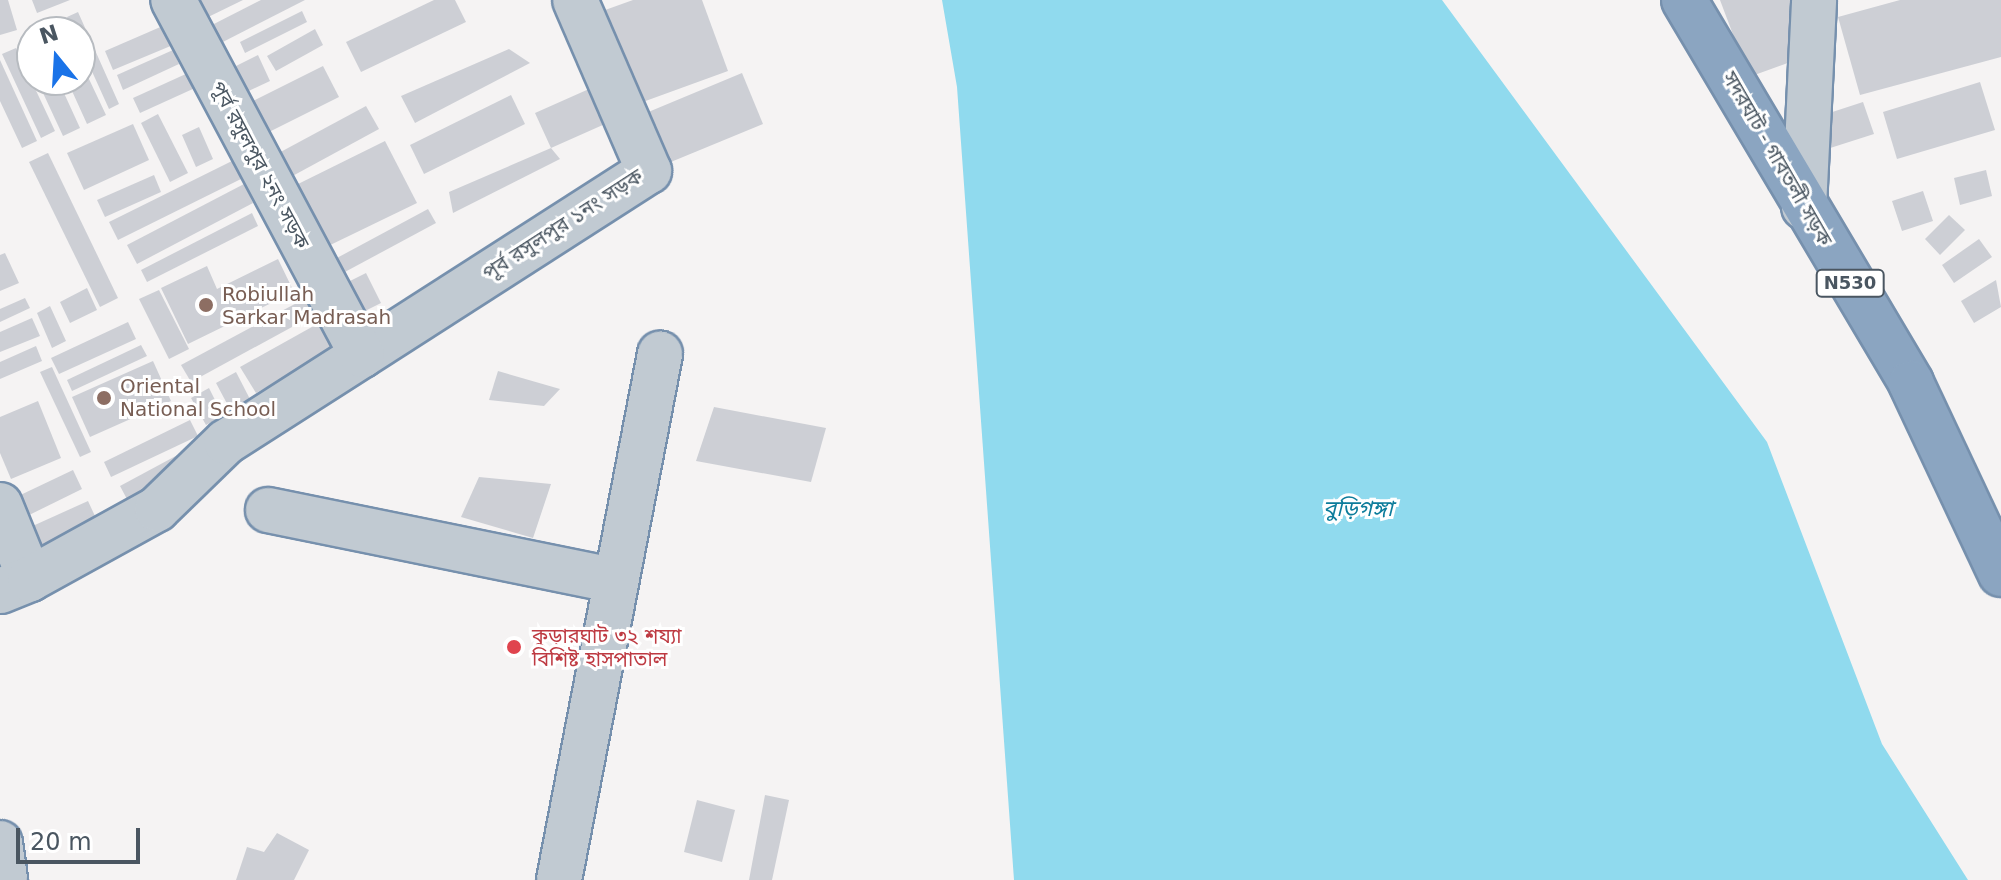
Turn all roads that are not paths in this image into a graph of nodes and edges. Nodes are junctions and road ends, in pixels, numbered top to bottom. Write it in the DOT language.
graph roads {
  1 [pos="173,0"];
  2 [pos="575,0"];
  3 [pos="1684,0"];
  4 [pos="1814,0"];
  5 [pos="1804,207"];
  6 [pos="660,354"];
  7 [pos="362,355"];
  8 [pos="0,505"];
  9 [pos="268,510"];
  10 [pos="2001,574"];
  11 [pos="616,581"];
  12 [pos="15,585"];
  13 [pos="0,843"];
  14 [pos="5,880"];
  15 [pos="559,880"];
  1 -- 7 [label="street, পূর্ব রসুলপুর ২নং সড়ক"];
  2 -- 7 [label="street, পূর্ব রসুলপুর ১নং সড়ক"];
  3 -- 5 [label="highway, সদরঘাট - গাবতলী সড়ক / N530"];
  4 -- 5 [label="street"];
  5 -- 10 [label="highway, সদরঘাট - গাবতলী সড়ক / N530"];
  6 -- 11 [label="street"];
  7 -- 12 [label="street"];
  8 -- 12 [label="street"];
  9 -- 11 [label="street"];
  11 -- 15 [label="street"];
  13 -- 14 [label="street"];
}
